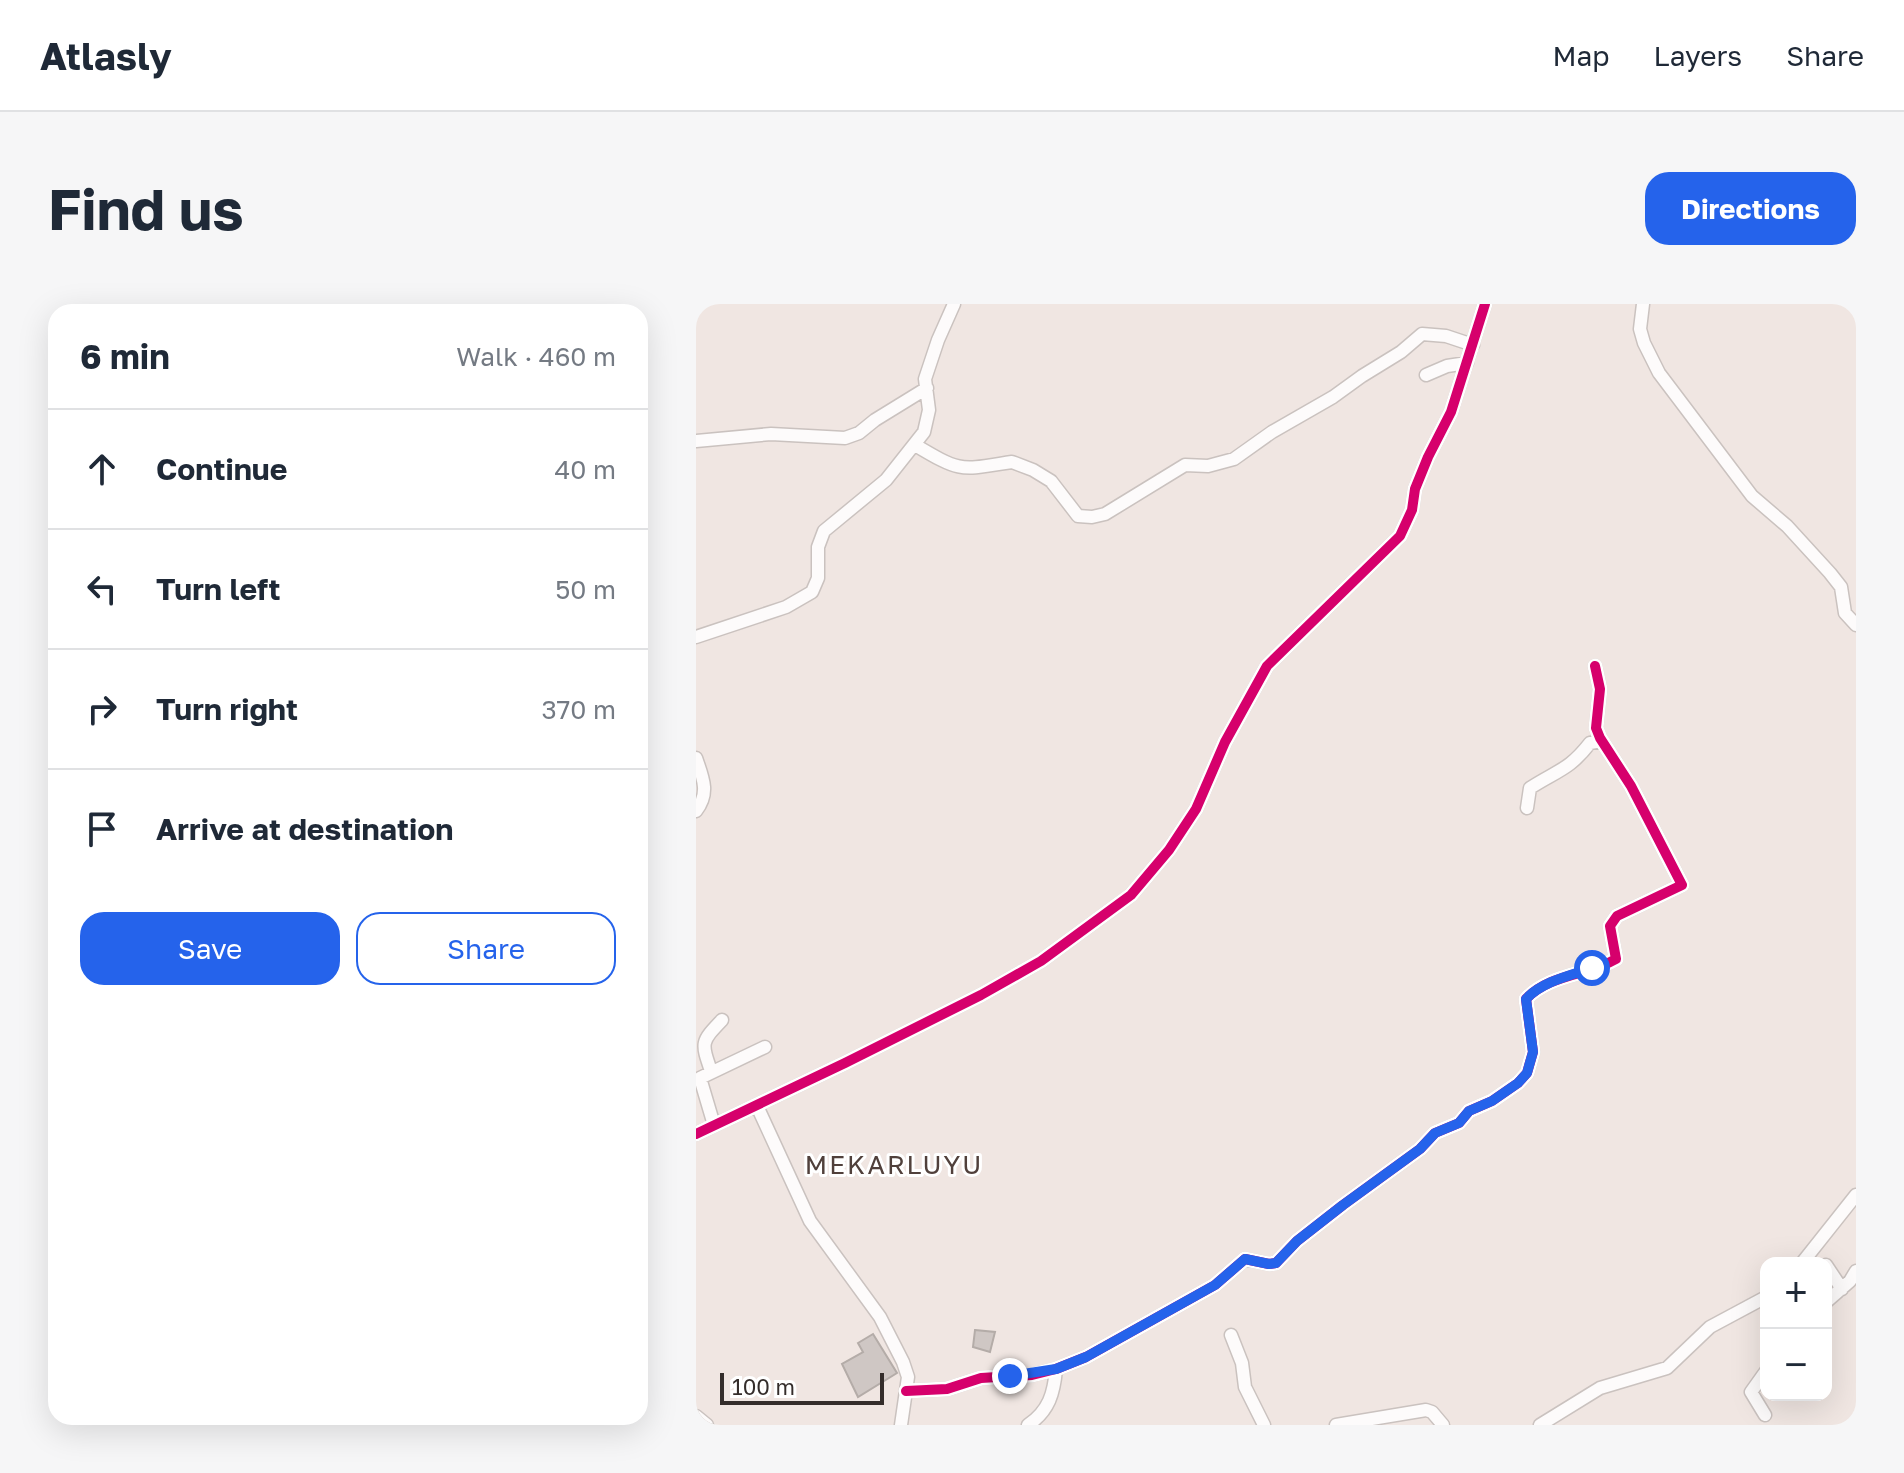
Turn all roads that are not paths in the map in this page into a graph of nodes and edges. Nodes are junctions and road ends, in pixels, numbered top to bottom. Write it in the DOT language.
graph roads {
  1 [pos="954,304"];
  2 [pos="1485,304"];
  3 [pos="1643,304"];
  4 [pos="1473,345"];
  5 [pos="1467,363"];
  6 [pos="1426,375"];
  7 [pos="927,388"];
  8 [pos="696,441"];
  9 [pos="915,445"];
  10 [pos="1856,625"];
  11 [pos="696,637"];
  12 [pos="1595,666"];
  13 [pos="1602,741"];
  14 [pos="696,758"];
  15 [pos="1527,808"];
  16 [pos="696,811"];
  17 [pos="722,1020"];
  18 [pos="765,1047"];
  19 [pos="711,1071"];
  20 [pos="757,1106"];
  21 [pos="714,1125"];
  22 [pos="696,1134"];
  23 [pos="1856,1195"];
  24 [pos="1815,1248"];
  25 [pos="1807,1257"];
  26 [pos="1821,1257"];
  27 [pos="1856,1263"];
  28 [pos="1856,1271"];
  29 [pos="1832,1274"];
  30 [pos="1842,1289"];
  31 [pos="1832,1297"];
  32 [pos="1760,1300"];
  33 [pos="1231,1335"];
  34 [pos="1056,1369"];
  35 [pos="1760,1379"];
  36 [pos="906,1391"];
  37 [pos="1765,1415"];
  38 [pos="696,1416"];
  39 [pos="1036,1423"];
  40 [pos="707,1425"];
  41 [pos="901,1425"];
  42 [pos="1264,1425"];
  43 [pos="1336,1425"];
  44 [pos="1443,1425"];
  45 [pos="1540,1425"];
  1 -- 7 [label="street"];
  2 -- 4 [label="street"];
  3 -- 10 [label="street"];
  4 -- 5 [label="street"];
  4 -- 9 [label="street"];
  5 -- 6 [label="street"];
  5 -- 20 [label="street"];
  7 -- 8 [label="street"];
  7 -- 9 [label="street"];
  9 -- 11 [label="street"];
  12 -- 13 [label="street"];
  13 -- 15 [label="street"];
  13 -- 34 [label="street"];
  14 -- 16 [label="street"];
  17 -- 19 [label="street"];
  18 -- 19 [label="street"];
  19 -- 21 [label="street"];
  20 -- 21 [label="street"];
  20 -- 36 [label="street"];
  21 -- 22 [label="street"];
  23 -- 24 [label="street"];
  24 -- 25 [label="street"];
  24 -- 26 [label="street"];
  27 -- 28 [label="street"];
  28 -- 30 [label="street"];
  29 -- 30 [label="street"];
  30 -- 31 [label="street"];
  32 -- 45 [label="street"];
  33 -- 42 [label="street"];
  34 -- 36 [label="street"];
  34 -- 39 [label="street"];
  35 -- 37 [label="street"];
  36 -- 41 [label="street"];
  38 -- 40 [label="street"];
  43 -- 44 [label="street"];
}
